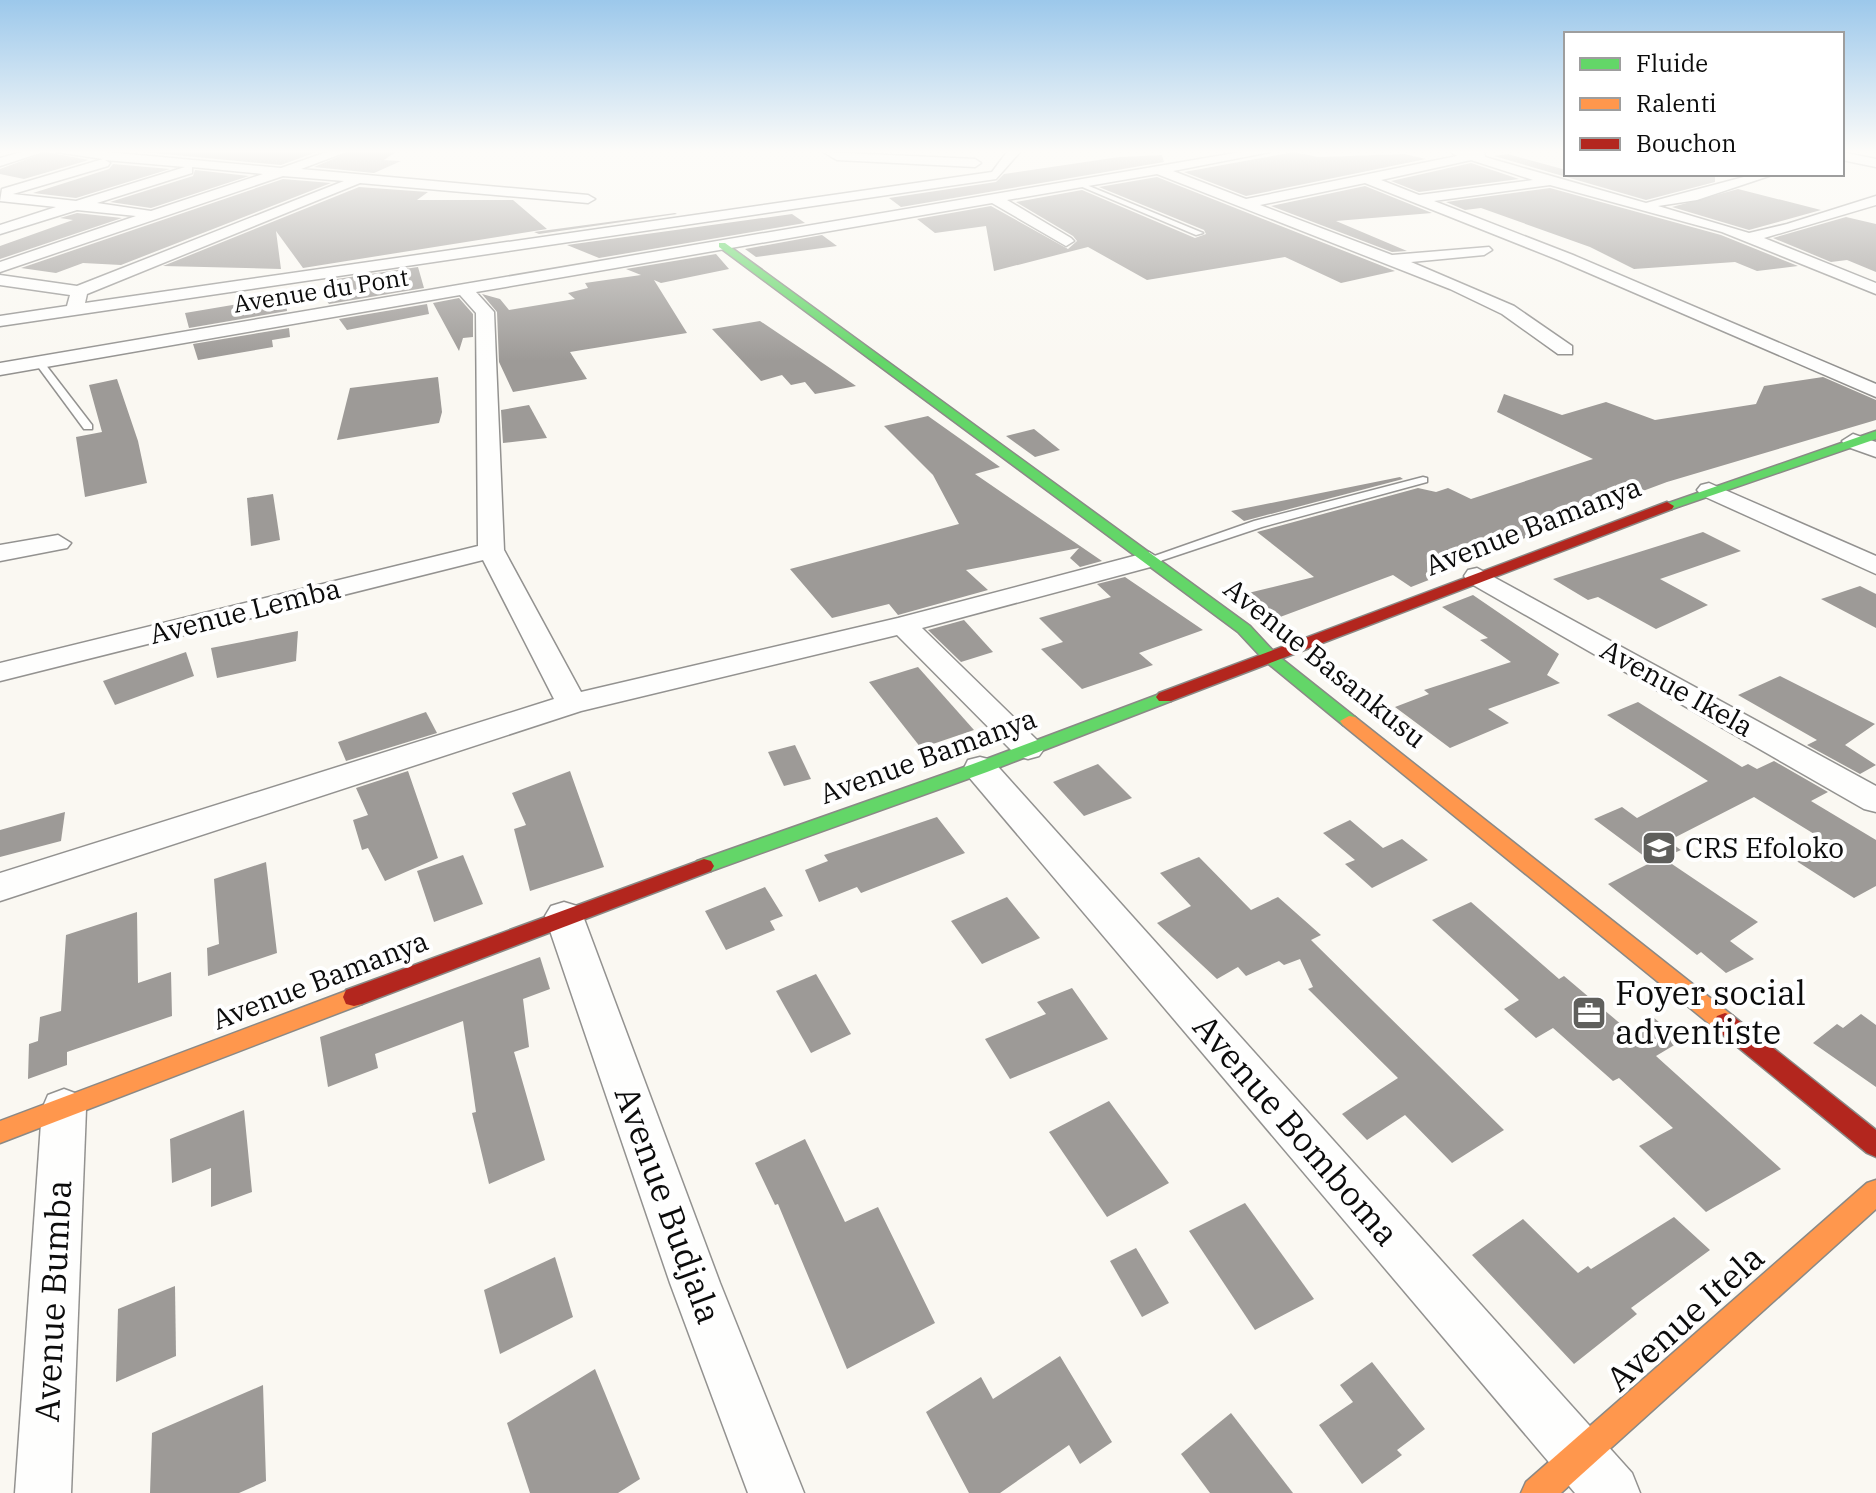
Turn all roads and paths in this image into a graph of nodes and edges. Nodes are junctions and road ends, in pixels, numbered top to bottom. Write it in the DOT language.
graph roads {
  1 [pos="25,222"];
  2 [pos="134,222"];
  3 [pos="251,222"];
  4 [pos="255,222"];
  5 [pos="680,222"];
  6 [pos="860,222"];
  7 [pos="1033,222"];
  8 [pos="1171,222"];
  9 [pos="1289,222"];
  10 [pos="1475,222"];
  11 [pos="1697,222"];
  12 [pos="1810,222"];
  13 [pos="0,230"];
  14 [pos="1199,233"];
  15 [pos="1749,237"];
  16 [pos="1066,241"];
  17 [pos="722,245"];
  18 [pos="1484,250"];
  19 [pos="1387,260"];
  20 [pos="0,267"];
  21 [pos="1876,269"];
  22 [pos="1829,270"];
  23 [pos="0,280"];
  24 [pos="1876,289"];
  25 [pos="79,291"];
  26 [pos="466,292"];
  27 [pos="74,311"];
  28 [pos="0,321"];
  29 [pos="1565,350"];
  30 [pos="39,362"];
  31 [pos="0,369"];
  32 [pos="1876,391"];
  33 [pos="88,427"];
  34 [pos="1876,435"];
  35 [pos="1853,441"];
  36 [pos="1876,450"];
  37 [pos="1423,480"];
  38 [pos="1709,490"];
  39 [pos="58,543"];
  40 [pos="491,550"];
  41 [pos="0,553"];
  42 [pos="1149,560"];
  43 [pos="1876,566"];
  44 [pos="1477,576"];
  45 [pos="903,625"];
  46 [pos="1271,658"];
  47 [pos="0,672"];
  48 [pos="572,704"];
  49 [pos="1028,749"];
  50 [pos="980,768"];
  51 [pos="1876,801"];
  52 [pos="0,887"];
  53 [pos="564,916"];
  54 [pos="64,1109"];
  55 [pos="0,1132"];
  56 [pos="1876,1145"];
  57 [pos="1876,1192"];
  58 [pos="1579,1455"];
  59 [pos="43,1493"];
  60 [pos="776,1493"];
  61 [pos="1537,1493"];
  62 [pos="1612,1493"];
  1 -- 13 [label="street"];
  2 -- 20 [label="street"];
  3 -- 4 [label="street"];
  4 -- 25 [label="street"];
  5 -- 27 [label="street"];
  6 -- 17 [label="street, Avenue du Pont"];
  7 -- 16 [label="street"];
  8 -- 14 [label="lane"];
  9 -- 19 [label="street"];
  10 -- 32 [label="street"];
  11 -- 15 [label="street"];
  12 -- 15 [label="street"];
  15 -- 22 [label="street"];
  17 -- 26 [label="street, Avenue du Pont"];
  17 -- 42 [label="street, Avenue Basankusu"];
  18 -- 19 [label="street"];
  19 -- 29 [label="street"];
  21 -- 22 [label="street"];
  22 -- 24 [label="street"];
  23 -- 25 [label="street"];
  25 -- 27 [label="street"];
  26 -- 30 [label="street, Avenue du Pont"];
  26 -- 40 [label="street"];
  27 -- 28 [label="street"];
  30 -- 31 [label="street, Avenue du Pont"];
  30 -- 33 [label="lane"];
  34 -- 35 [label="street, Avenue Bamanya"];
  35 -- 36 [label="street"];
  35 -- 38 [label="street, Avenue Bamanya"];
  37 -- 42 [label="lane"];
  38 -- 43 [label="street"];
  38 -- 44 [label="street, Avenue Bamanya"];
  39 -- 41 [label="street"];
  40 -- 47 [label="street, Avenue Lemba"];
  40 -- 48 [label="street"];
  42 -- 45 [label="street"];
  42 -- 46 [label="street, Avenue Basankusu"];
  44 -- 46 [label="street, Avenue Bamanya"];
  44 -- 51 [label="street, Avenue Ikela"];
  45 -- 48 [label="street"];
  45 -- 49 [label="street"];
  46 -- 49 [label="street, Avenue Bamanya"];
  46 -- 56 [label="street, Avenue Basankusu"];
  48 -- 52 [label="street"];
  49 -- 50 [label="street, Avenue Bamanya"];
  50 -- 53 [label="street, Avenue Bamanya"];
  50 -- 58 [label="street, Avenue Bomboma"];
  53 -- 54 [label="street, Avenue Bamanya"];
  53 -- 60 [label="street, Avenue Budjala"];
  54 -- 55 [label="street, Avenue Bamanya"];
  54 -- 59 [label="street, Avenue Bumba"];
  57 -- 58 [label="street, Avenue Itela"];
  58 -- 61 [label="street, Avenue Itela"];
  58 -- 62 [label="street, Avenue Bomboma"];
}
